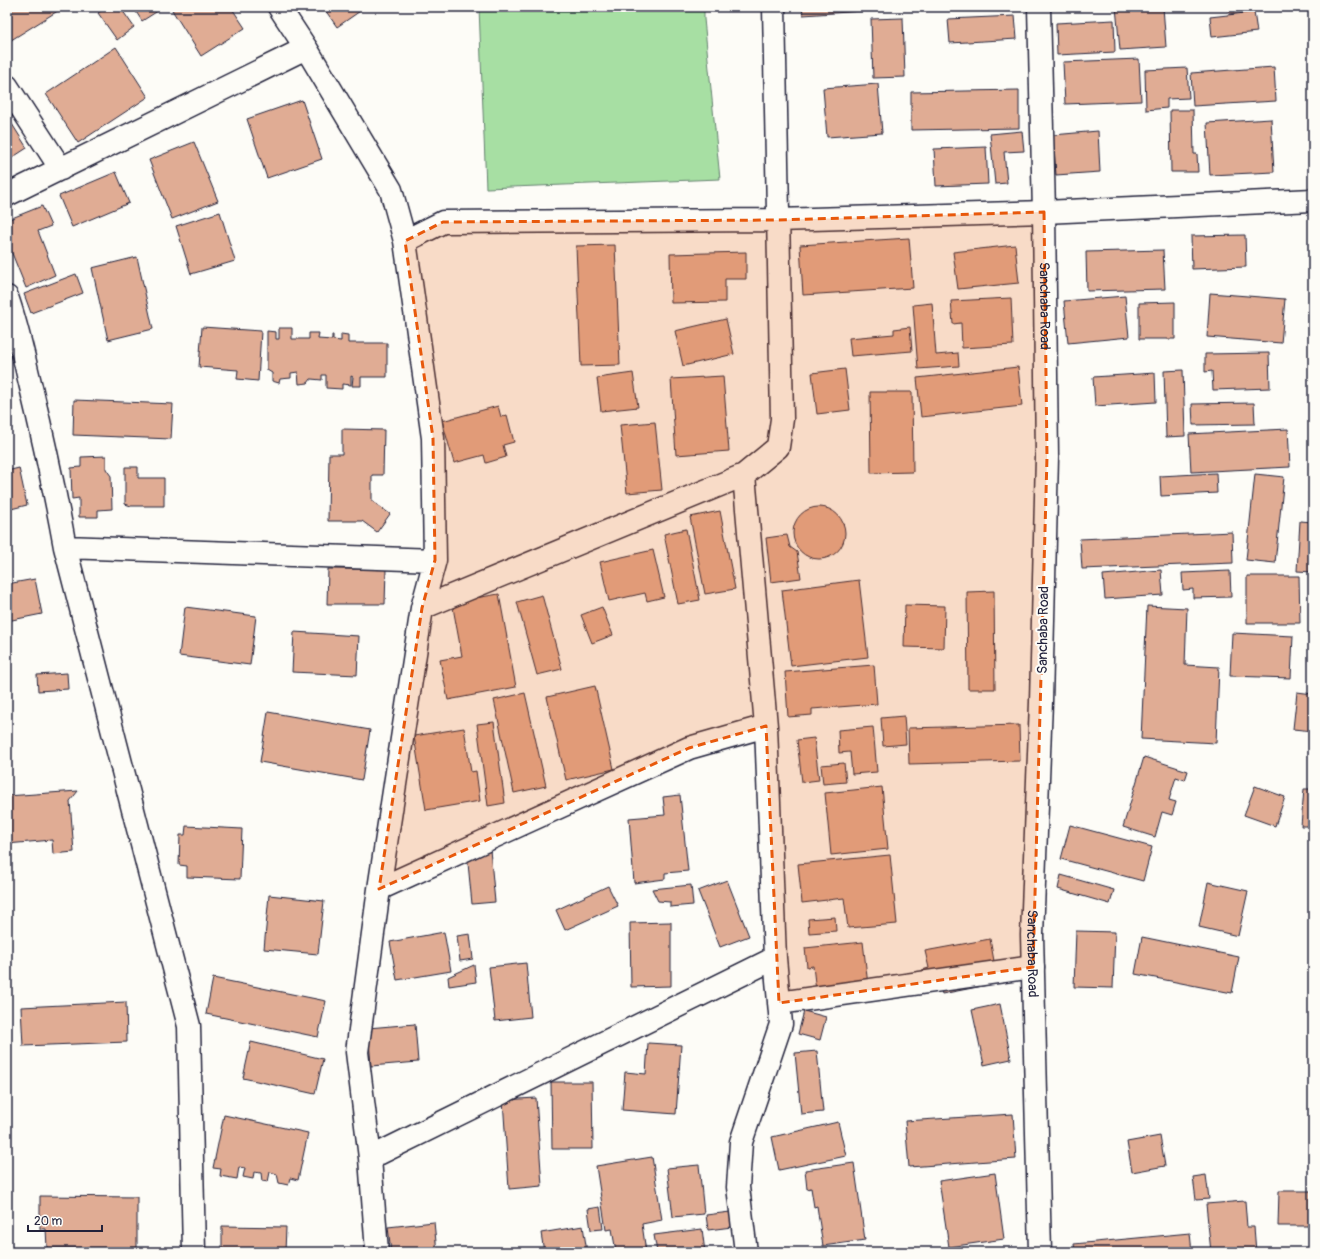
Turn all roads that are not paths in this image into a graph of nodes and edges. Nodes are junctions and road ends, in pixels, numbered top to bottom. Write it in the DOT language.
graph roads {
  1 [pos="279,7"];
  2 [pos="774,7"];
  3 [pos="1039,7"];
  4 [pos="306,48"];
  5 [pos="7,86"];
  6 [pos="61,169"];
  7 [pos="7,196"];
  8 [pos="1313,200"];
  9 [pos="1044,212"];
  10 [pos="778,220"];
  11 [pos="405,241"];
  12 [pos="7,298"];
  13 [pos="744,475"];
  14 [pos="65,547"];
  15 [pos="435,560"];
  16 [pos="422,608"];
  17 [pos="766,726"];
  18 [pos="378,889"];
  19 [pos="775,958"];
  20 [pos="1033,966"];
  21 [pos="779,1003"];
  22 [pos="370,1158"];
  23 [pos="194,1252"];
  24 [pos="378,1252"];
  25 [pos="746,1252"];
  26 [pos="1040,1252"];
  1 -- 4 [label="street"];
  2 -- 10 [label="street"];
  3 -- 9 [label="street, Sanchaba Road"];
  4 -- 6 [label="street"];
  4 -- 11 [label="street"];
  5 -- 6 [label="street"];
  6 -- 7 [label="street"];
  8 -- 9 [label="street"];
  9 -- 10 [label="street"];
  9 -- 20 [label="street, Sanchaba Road"];
  10 -- 11 [label="street"];
  10 -- 13 [label="street"];
  11 -- 15 [label="street"];
  12 -- 14 [label="street"];
  13 -- 16 [label="street"];
  13 -- 17 [label="street"];
  14 -- 15 [label="street"];
  14 -- 23 [label="street"];
  15 -- 16 [label="street"];
  16 -- 18 [label="street"];
  17 -- 18 [label="street"];
  17 -- 19 [label="street"];
  18 -- 22 [label="street"];
  19 -- 21 [label="street"];
  19 -- 22 [label="street"];
  20 -- 21 [label="street"];
  20 -- 26 [label="street, Sanchaba Road"];
  21 -- 25 [label="street"];
  22 -- 24 [label="street"];
}
